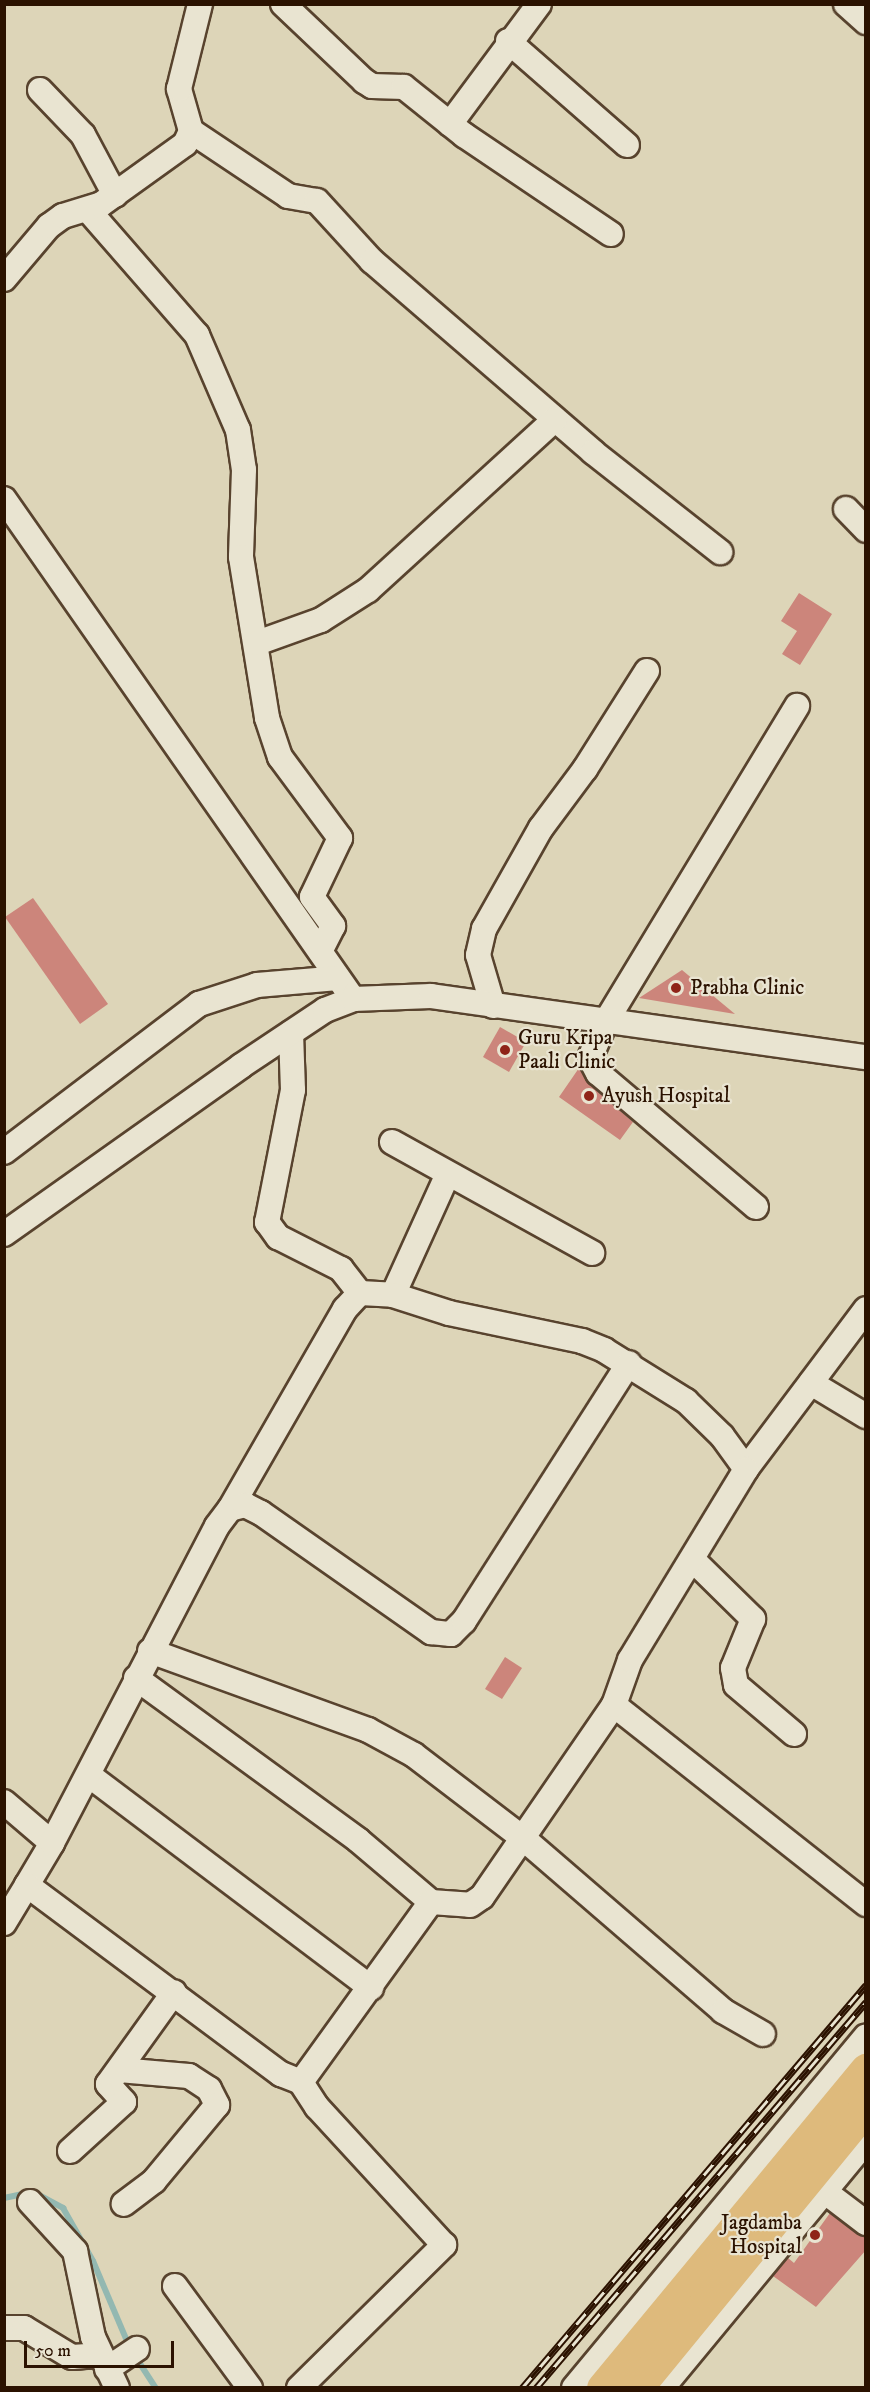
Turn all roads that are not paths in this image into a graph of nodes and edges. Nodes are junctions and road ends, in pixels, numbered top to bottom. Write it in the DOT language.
graph roads {
  1 [pos="200,4"];
  2 [pos="283,4"];
  3 [pos="539,4"];
  4 [pos="846,4"];
  5 [pos="866,22"];
  6 [pos="508,41"];
  7 [pos="40,90"];
  8 [pos="450,124"];
  9 [pos="191,131"];
  10 [pos="627,145"];
  11 [pos="115,195"];
  12 [pos="88,210"];
  13 [pos="611,234"];
  14 [pos="4,279"];
  15 [pos="555,419"];
  16 [pos="4,499"];
  17 [pos="846,509"];
  18 [pos="866,530"];
  19 [pos="720,552"];
  20 [pos="257,643"];
  21 [pos="647,671"];
  22 [pos="797,706"];
  23 [pos="320,951"];
  24 [pos="338,978"];
  25 [pos="353,999"];
  26 [pos="493,1006"];
  27 [pos="605,1023"];
  28 [pos="291,1033"];
  29 [pos="866,1057"];
  30 [pos="392,1142"];
  31 [pos="4,1152"];
  32 [pos="448,1174"];
  33 [pos="756,1207"];
  34 [pos="4,1234"];
  35 [pos="592,1253"];
  36 [pos="360,1293"];
  37 [pos="393,1295"];
  38 [pos="866,1310"];
  39 [pos="628,1363"];
  40 [pos="811,1383"];
  41 [pos="866,1416"];
  42 [pos="747,1469"];
  43 [pos="230,1509"];
  44 [pos="694,1561"];
  45 [pos="150,1651"];
  46 [pos="136,1678"];
  47 [pos="614,1705"];
  48 [pos="794,1734"];
  49 [pos="90,1776"];
  50 [pos="4,1802"];
  51 [pos="524,1839"];
  52 [pos="52,1843"];
  53 [pos="27,1885"];
  54 [pos="432,1902"];
  55 [pos="866,1904"];
  56 [pos="4,1923"];
  57 [pos="371,1988"];
  58 [pos="174,1992"];
  59 [pos="763,2034"];
  60 [pos="866,2036"];
  61 [pos="119,2070"];
  62 [pos="866,2070"];
  63 [pos="301,2082"];
  64 [pos="866,2107"];
  65 [pos="866,2140"];
  66 [pos="70,2151"];
  67 [pos="824,2191"];
  68 [pos="30,2202"];
  69 [pos="124,2204"];
  70 [pos="866,2223"];
  71 [pos="175,2286"];
  72 [pos="4,2328"];
  73 [pos="116,2364"];
  74 [pos="250,2388"];
  75 [pos="299,2388"];
  76 [pos="574,2388"];
  77 [pos="603,2388"];
  78 [pos="636,2388"];
  79 [pos="662,2388"];
  1 -- 9 [label="street"];
  2 -- 8 [label="street"];
  3 -- 6 [label="street"];
  4 -- 5 [label="street"];
  6 -- 8 [label="street"];
  6 -- 10 [label="street"];
  7 -- 11 [label="street"];
  8 -- 13 [label="street"];
  9 -- 11 [label="street"];
  9 -- 15 [label="street"];
  11 -- 12 [label="street"];
  12 -- 14 [label="street"];
  12 -- 20 [label="street"];
  15 -- 19 [label="street"];
  15 -- 20 [label="street"];
  16 -- 23 [label="street"];
  17 -- 18 [label="street"];
  20 -- 23 [label="street"];
  21 -- 26 [label="street"];
  22 -- 27 [label="street"];
  23 -- 24 [label="street"];
  24 -- 25 [label="street"];
  24 -- 31 [label="street"];
  25 -- 26 [label="street"];
  25 -- 28 [label="street"];
  26 -- 27 [label="street"];
  27 -- 29 [label="street"];
  27 -- 33 [label="street"];
  28 -- 34 [label="street"];
  28 -- 36 [label="street"];
  30 -- 32 [label="street"];
  32 -- 35 [label="street"];
  32 -- 37 [label="street"];
  36 -- 37 [label="street"];
  36 -- 43 [label="street"];
  37 -- 39 [label="street"];
  38 -- 40 [label="street"];
  39 -- 42 [label="street"];
  39 -- 43 [label="street"];
  40 -- 41 [label="street"];
  40 -- 42 [label="street"];
  42 -- 44 [label="street"];
  43 -- 45 [label="street"];
  44 -- 47 [label="street"];
  44 -- 48 [label="street"];
  45 -- 46 [label="street"];
  45 -- 51 [label="street"];
  46 -- 49 [label="street"];
  46 -- 54 [label="street"];
  47 -- 51 [label="street"];
  47 -- 55 [label="street"];
  49 -- 52 [label="street"];
  49 -- 57 [label="street"];
  50 -- 52 [label="street"];
  51 -- 54 [label="street"];
  51 -- 59 [label="street"];
  52 -- 53 [label="street"];
  53 -- 56 [label="street"];
  53 -- 58 [label="street"];
  54 -- 57 [label="street"];
  57 -- 63 [label="street"];
  58 -- 61 [label="street"];
  58 -- 63 [label="street"];
  60 -- 76 [label="street"];
  61 -- 66 [label="street"];
  61 -- 69 [label="street"];
  62 -- 77 [label="highway"];
  63 -- 75 [label="street"];
  64 -- 78 [label="highway"];
  65 -- 67 [label="street"];
  67 -- 70 [label="street"];
  67 -- 79 [label="street"];
  68 -- 73 [label="street"];
  71 -- 74 [label="street"];
  72 -- 73 [label="street"];
}
